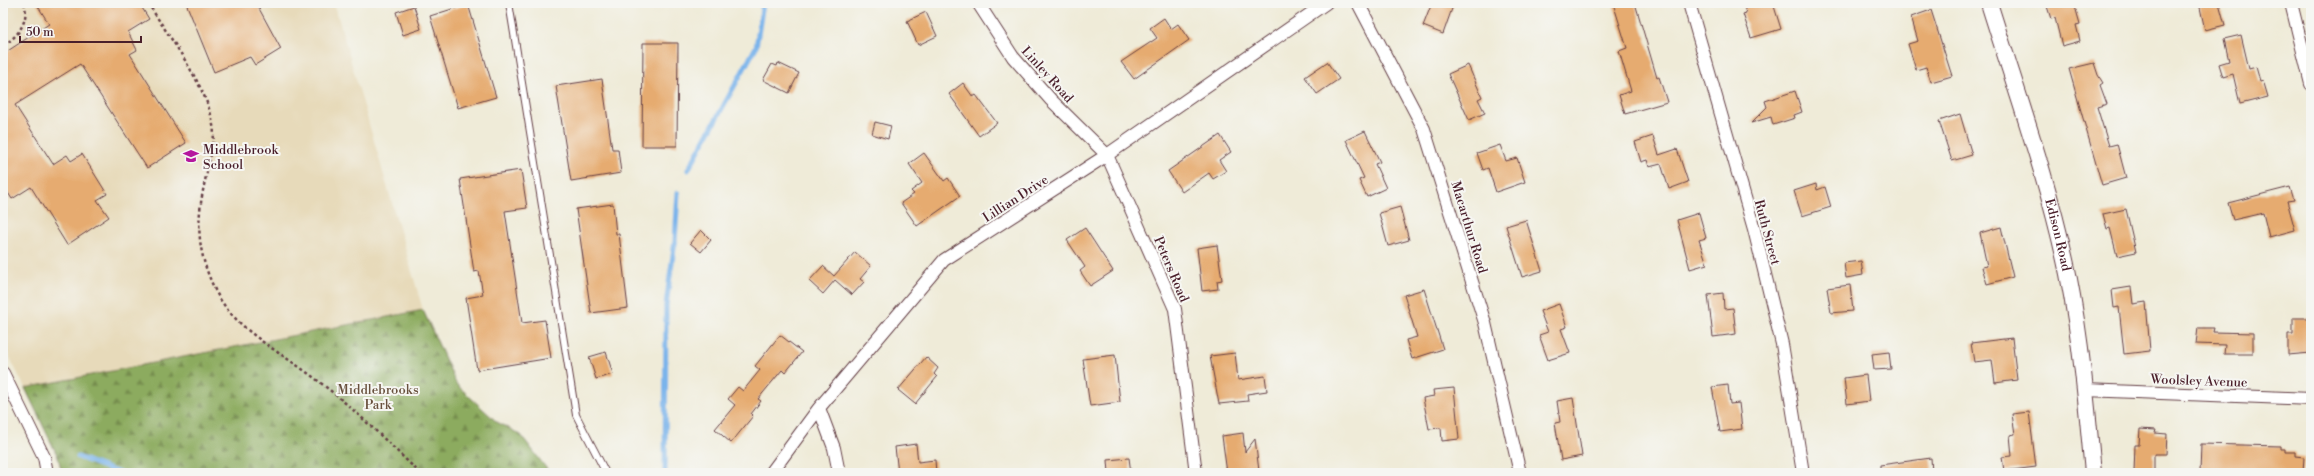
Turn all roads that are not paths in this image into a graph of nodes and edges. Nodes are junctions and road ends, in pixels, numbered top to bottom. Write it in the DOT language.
graph roads {
  1 [pos="509,3"];
  2 [pos="978,3"];
  3 [pos="1326,3"];
  4 [pos="1358,3"];
  5 [pos="1689,3"];
  6 [pos="1989,3"];
  7 [pos="2291,3"];
  8 [pos="2311,84"];
  9 [pos="1107,155"];
  10 [pos="3,373"];
  11 [pos="2085,390"];
  12 [pos="2311,399"];
  13 [pos="820,408"];
  14 [pos="47,473"];
  15 [pos="606,473"];
  16 [pos="771,473"];
  17 [pos="840,473"];
  18 [pos="1196,473"];
  19 [pos="1520,473"];
  20 [pos="1803,473"];
  21 [pos="2093,473"];
  1 -- 15 [label="lane"];
  2 -- 9 [label="street, Linley Road"];
  3 -- 9 [label="street, Lillian Drive"];
  4 -- 19 [label="street, Macarthur Road"];
  5 -- 20 [label="street, Ruth Street"];
  6 -- 11 [label="street, Edison Road"];
  7 -- 8 [label="street"];
  9 -- 13 [label="street, Lillian Drive"];
  9 -- 18 [label="street, Peters Road"];
  10 -- 14 [label="street"];
  11 -- 12 [label="street, Woolsley Avenue"];
  11 -- 21 [label="street, Edison Road"];
  13 -- 16 [label="street, Lillian Drive"];
  13 -- 17 [label="street"];
}
